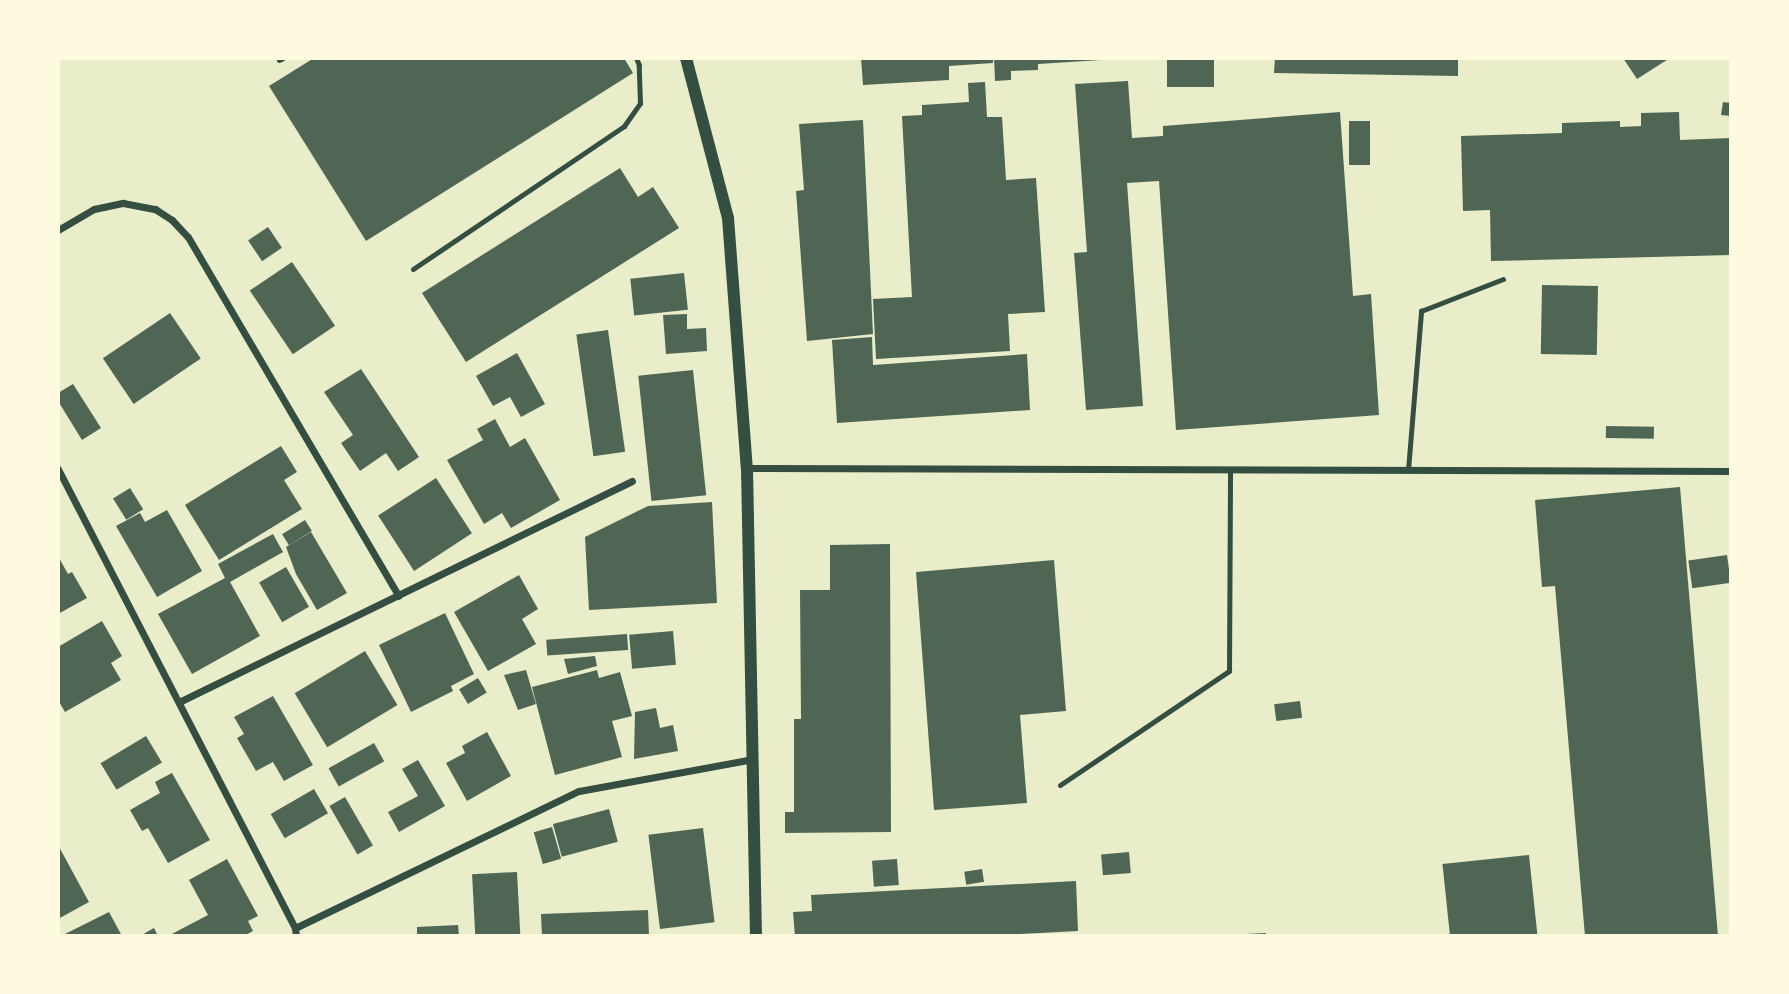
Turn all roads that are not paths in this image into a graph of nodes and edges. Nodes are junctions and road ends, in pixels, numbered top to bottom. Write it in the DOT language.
graph roads {
  1 [pos="636,58"];
  2 [pos="686,58"];
  3 [pos="58,230"];
  4 [pos="413,269"];
  5 [pos="1503,279"];
  6 [pos="747,468"];
  7 [pos="58,469"];
  8 [pos="1230,469"];
  9 [pos="1408,470"];
  10 [pos="1731,471"];
  11 [pos="632,481"];
  12 [pos="399,596"];
  13 [pos="179,702"];
  14 [pos="752,759"];
  15 [pos="1060,785"];
  16 [pos="296,932"];
  17 [pos="756,936"];
  1 -- 4 [label="lane"];
  2 -- 6 [label="street"];
  3 -- 12 [label="street"];
  5 -- 9 [label="lane"];
  6 -- 8 [label="street"];
  6 -- 14 [label="street"];
  7 -- 13 [label="street"];
  8 -- 9 [label="street"];
  8 -- 15 [label="lane"];
  9 -- 10 [label="street"];
  11 -- 12 [label="street"];
  12 -- 13 [label="street"];
  13 -- 16 [label="street"];
  14 -- 16 [label="street"];
  14 -- 17 [label="street"];
}
